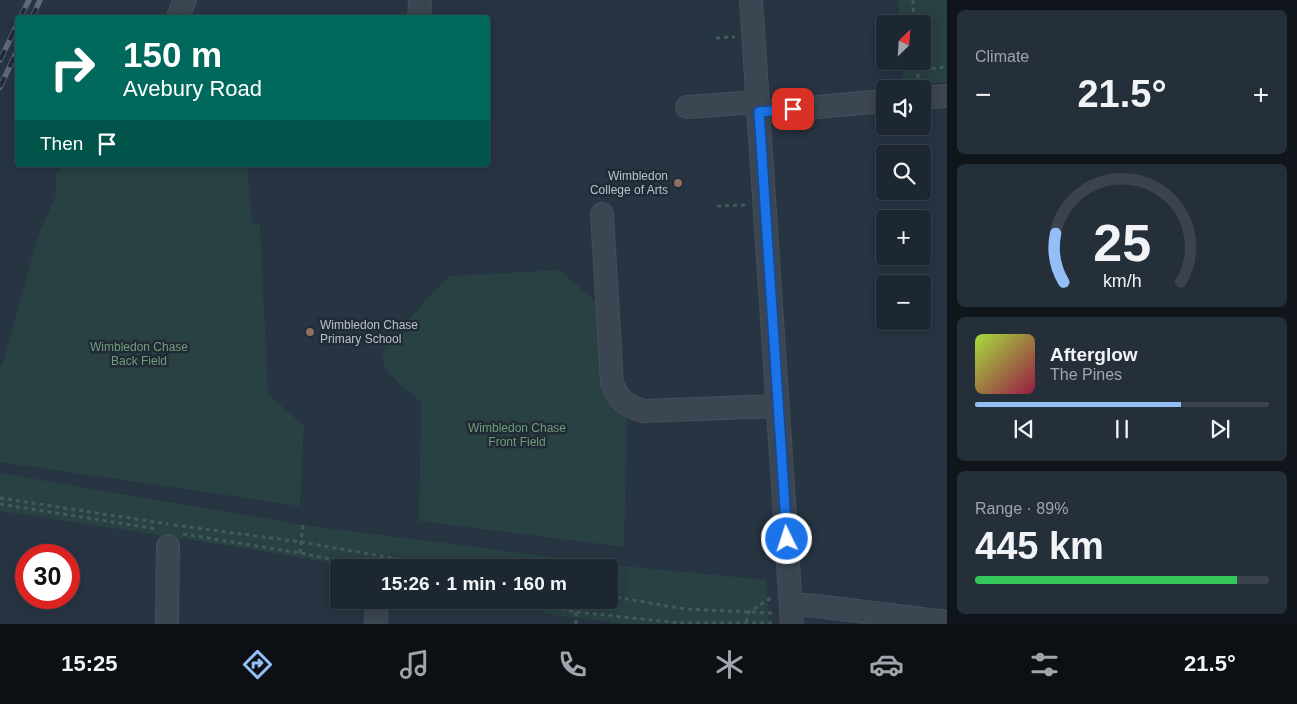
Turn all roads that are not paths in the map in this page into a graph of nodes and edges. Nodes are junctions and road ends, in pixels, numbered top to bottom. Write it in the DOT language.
graph roads {
  1 [pos="185,0"];
  2 [pos="420,0"];
  3 [pos="750,0"];
  4 [pos="179,15"];
  5 [pos="419,15"];
  6 [pos="947,96"];
  7 [pos="931,97"];
  8 [pos="876,101"];
  9 [pos="687,106"];
  10 [pos="759,107"];
  11 [pos="602,214"];
  12 [pos="778,406"];
  13 [pos="168,536"];
  14 [pos="376,609"];
  15 [pos="792,610"];
  16 [pos="947,622"];
  17 [pos="167,624"];
  18 [pos="376,624"];
  1 -- 4 [label="street"];
  2 -- 5 [label="street"];
  3 -- 10 [label="street"];
  6 -- 7 [label="street"];
  8 -- 10 [label="street"];
  9 -- 10 [label="street"];
  10 -- 12 [label="street"];
  11 -- 12 [label="street"];
  12 -- 15 [label="street"];
  13 -- 17 [label="street"];
  14 -- 18 [label="street"];
  15 -- 16 [label="street"];
}
